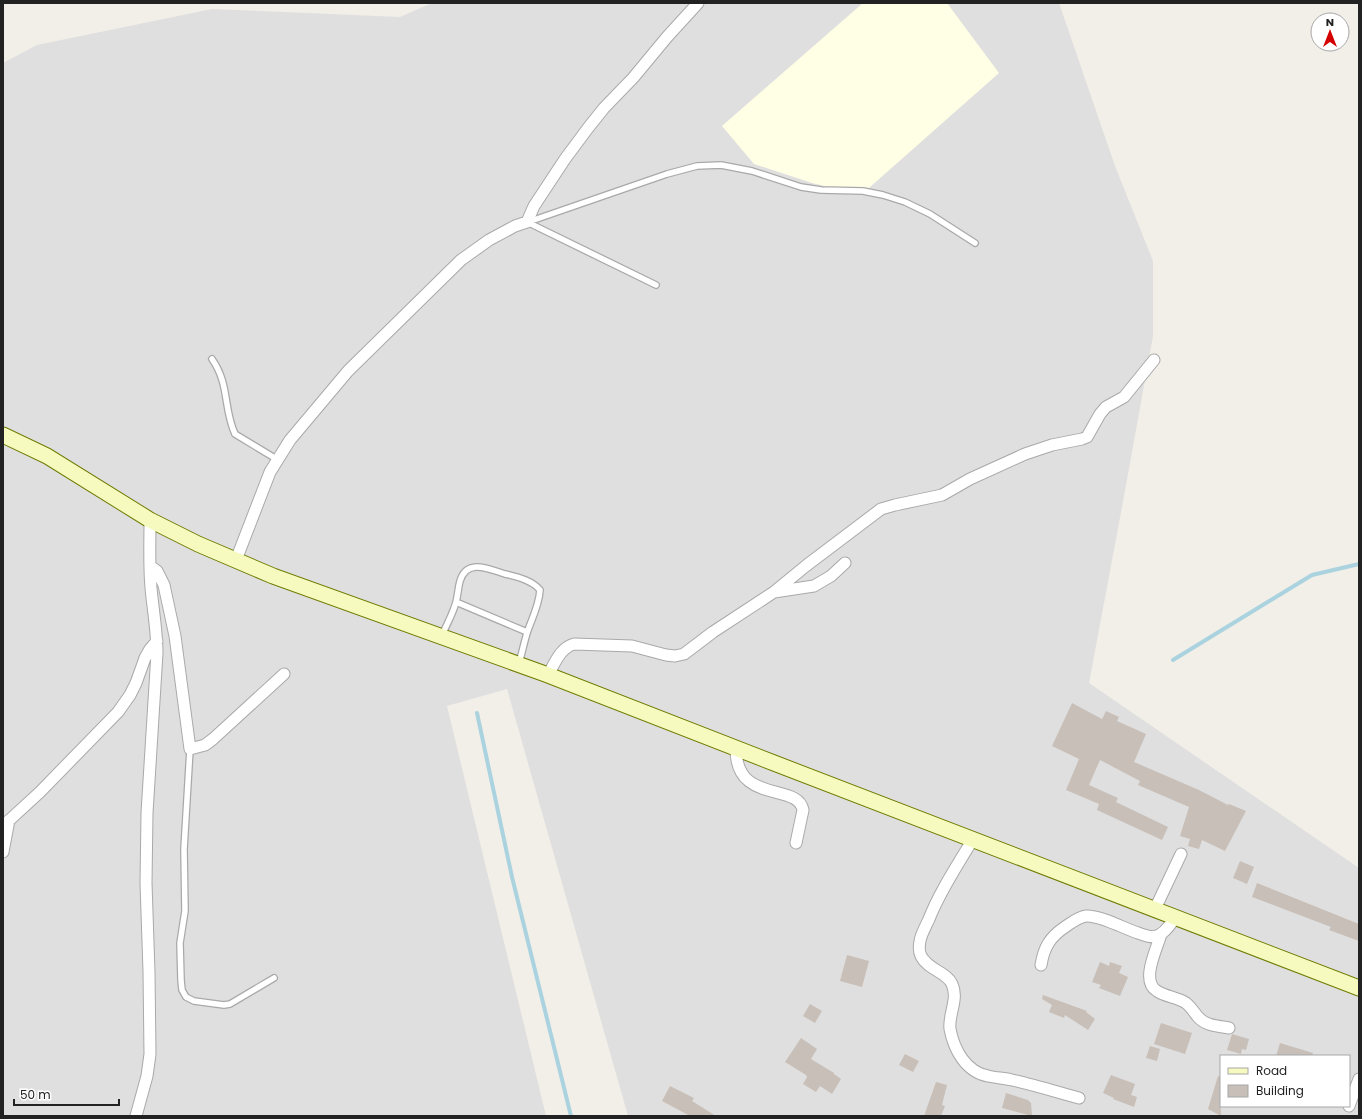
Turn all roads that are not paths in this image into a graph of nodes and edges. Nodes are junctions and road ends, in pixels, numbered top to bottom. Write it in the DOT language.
graph roads {
  1 [pos="698,3"];
  2 [pos="527,222"];
  3 [pos="975,243"];
  4 [pos="656,285"];
  5 [pos="212,358"];
  6 [pos="1154,360"];
  7 [pos="3,435"];
  8 [pos="278,460"];
  9 [pos="150,520"];
  10 [pos="236,560"];
  11 [pos="845,563"];
  12 [pos="150,566"];
  13 [pos="774,592"];
  14 [pos="456,602"];
  15 [pos="527,632"];
  16 [pos="441,636"];
  17 [pos="157,642"];
  18 [pos="519,664"];
  19 [pos="284,674"];
  20 [pos="548,675"];
  21 [pos="736,748"];
  22 [pos="190,749"];
  23 [pos="6,823"];
  24 [pos="973,840"];
  25 [pos="796,842"];
  26 [pos="3,852"];
  27 [pos="1181,854"];
  28 [pos="1155,909"];
  29 [pos="1176,917"];
  30 [pos="1162,934"];
  31 [pos="1041,965"];
  32 [pos="274,978"];
  33 [pos="1359,988"];
  34 [pos="1229,1028"];
  35 [pos="1359,1079"];
  36 [pos="1079,1098"];
  37 [pos="1350,1103"];
  38 [pos="136,1116"];
  1 -- 2 [label="street"];
  2 -- 3 [label="lane"];
  2 -- 4 [label="lane"];
  2 -- 8 [label="street"];
  5 -- 8 [label="lane"];
  6 -- 13 [label="street"];
  7 -- 9 [label="street"];
  8 -- 10 [label="street"];
  9 -- 10 [label="street"];
  9 -- 12 [label="street"];
  10 -- 16 [label="street"];
  11 -- 13 [label="street"];
  12 -- 17 [label="street"];
  12 -- 22 [label="street"];
  13 -- 20 [label="street"];
  14 -- 15 [label="lane"];
  14 -- 15 [label="lane"];
  14 -- 16 [label="lane"];
  15 -- 18 [label="lane"];
  16 -- 18 [label="street"];
  17 -- 23 [label="street"];
  17 -- 38 [label="street"];
  18 -- 20 [label="street"];
  19 -- 22 [label="street"];
  20 -- 21 [label="street"];
  21 -- 24 [label="street"];
  21 -- 25 [label="street"];
  22 -- 32 [label="lane"];
  23 -- 26 [label="street"];
  24 -- 28 [label="street"];
  24 -- 36 [label="street"];
  27 -- 28 [label="street"];
  28 -- 29 [label="street"];
  29 -- 30 [label="street"];
  29 -- 33 [label="street"];
  30 -- 31 [label="street"];
  30 -- 34 [label="street"];
  35 -- 37 [label="street"];
}
